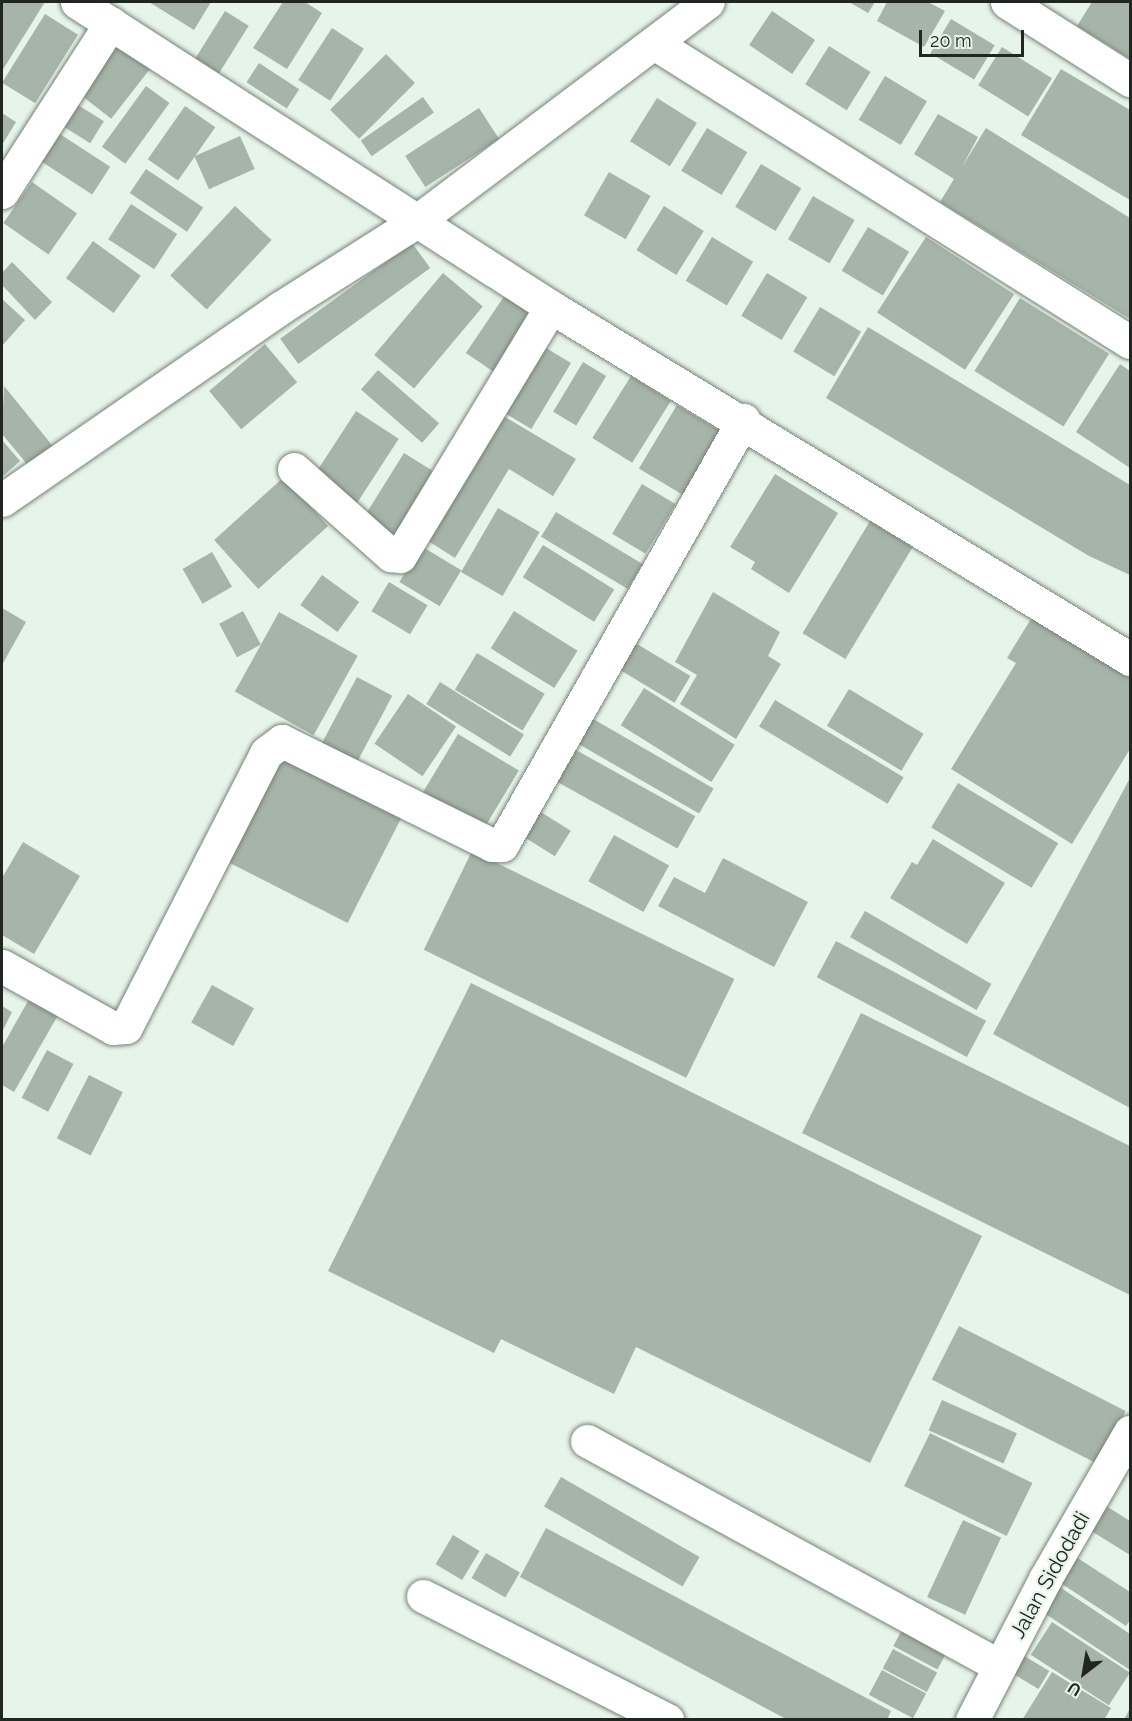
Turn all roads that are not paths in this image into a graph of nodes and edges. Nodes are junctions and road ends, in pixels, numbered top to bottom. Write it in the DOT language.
graph roads {
  1 [pos="76,2"];
  2 [pos="708,2"];
  3 [pos="1007,2"];
  4 [pos="111,23"];
  5 [pos="654,43"];
  6 [pos="1131,80"];
  7 [pos="2,192"];
  8 [pos="417,221"];
  9 [pos="551,307"];
  10 [pos="1131,342"];
  11 [pos="743,420"];
  12 [pos="294,469"];
  13 [pos="2,500"];
  14 [pos="1131,659"];
  15 [pos="2,966"];
  16 [pos="1131,1432"];
  17 [pos="587,1441"];
  18 [pos="423,1596"];
  19 [pos="1000,1666"];
  20 [pos="667,1719"];
  21 [pos="972,1719"];
  1 -- 4 [label="street"];
  2 -- 5 [label="street"];
  3 -- 6 [label="street"];
  4 -- 7 [label="street"];
  4 -- 8 [label="street"];
  5 -- 8 [label="street"];
  5 -- 10 [label="street"];
  8 -- 9 [label="street"];
  8 -- 13 [label="street"];
  9 -- 11 [label="street"];
  9 -- 12 [label="street"];
  11 -- 14 [label="street"];
  11 -- 15 [label="street"];
  16 -- 19 [label="street, Jalan Sidodadi"];
  17 -- 19 [label="street"];
  18 -- 20 [label="street"];
  19 -- 21 [label="street, Jalan Sidodadi"];
}
